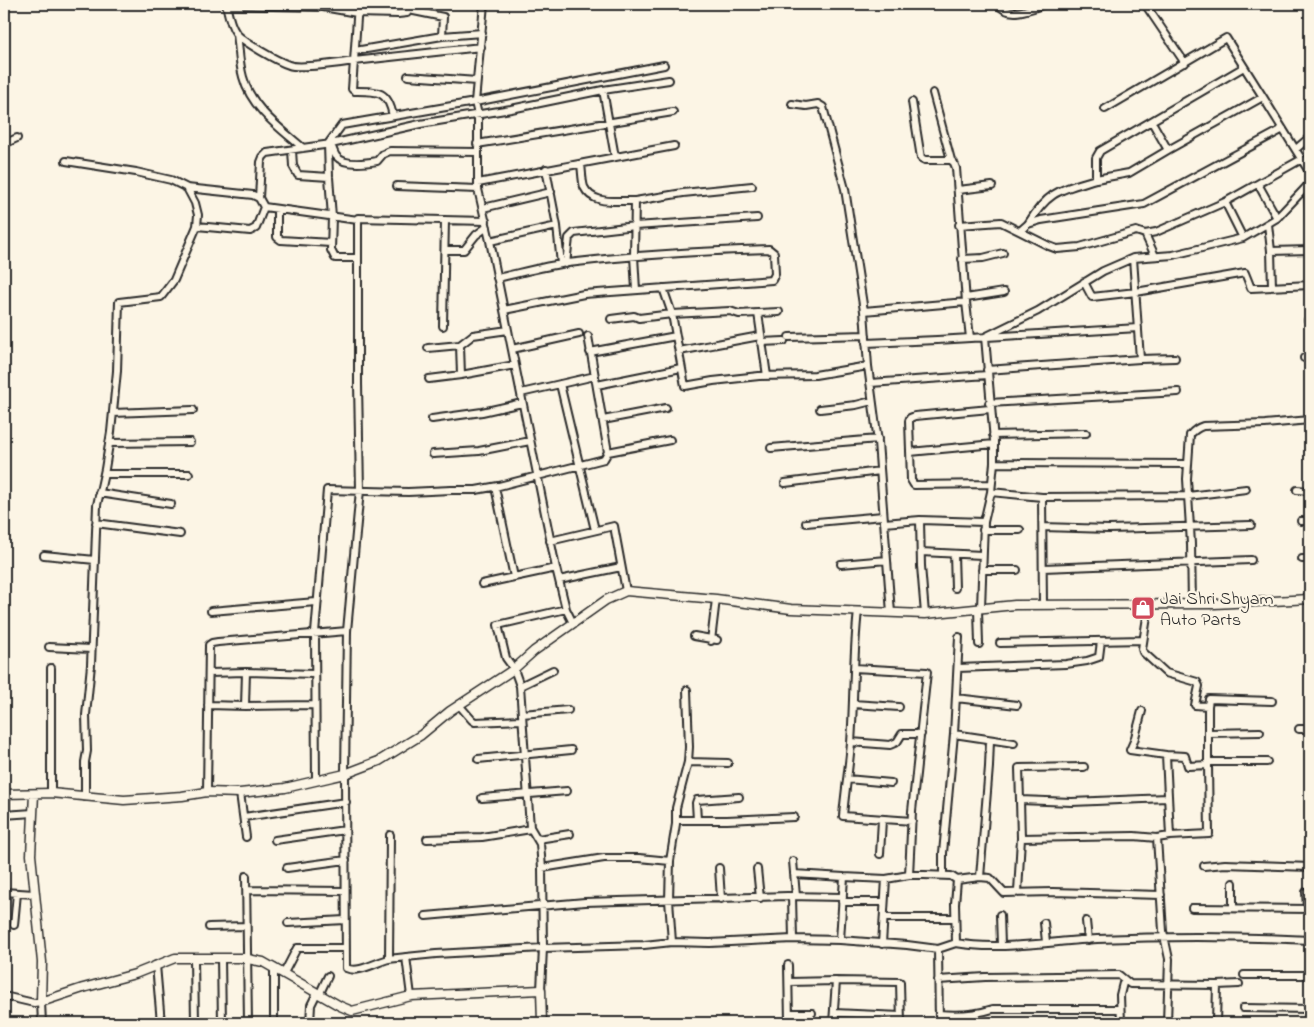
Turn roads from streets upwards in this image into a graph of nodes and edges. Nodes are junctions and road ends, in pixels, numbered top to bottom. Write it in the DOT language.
graph roads {
  1 [pos="226,4"];
  2 [pos="358,4"];
  3 [pos="484,4"];
  4 [pos="998,4"];
  5 [pos="1045,4"];
  6 [pos="1146,4"];
  7 [pos="264,5"];
  8 [pos="323,6"];
  9 [pos="410,7"];
  10 [pos="357,13"];
  11 [pos="482,33"];
  12 [pos="237,34"];
  13 [pos="442,36"];
  14 [pos="480,47"];
  15 [pos="356,51"];
  16 [pos="354,61"];
  17 [pos="1185,63"];
  18 [pos="664,65"];
  19 [pos="1244,67"];
  20 [pos="408,76"];
  21 [pos="477,80"];
  22 [pos="669,80"];
  23 [pos="603,90"];
  24 [pos="933,94"];
  25 [pos="1263,97"];
  26 [pos="475,102"];
  27 [pos="912,102"];
  28 [pos="792,104"];
  29 [pos="1105,109"];
  30 [pos="673,112"];
  31 [pos="478,115"];
  32 [pos="393,116"];
  33 [pos="1152,122"];
  34 [pos="609,123"];
  35 [pos="1283,129"];
  36 [pos="1310,137"];
  37 [pos="17,138"];
  38 [pos="4,144"];
  39 [pos="330,144"];
  40 [pos="674,146"];
  41 [pos="303,148"];
  42 [pos="478,148"];
  43 [pos="1296,149"];
  44 [pos="292,150"];
  45 [pos="1168,150"];
  46 [pos="615,157"];
  47 [pos="1302,159"];
  48 [pos="951,160"];
  49 [pos="66,161"];
  50 [pos="581,164"];
  51 [pos="546,169"];
  52 [pos="1310,173"];
  53 [pos="328,177"];
  54 [pos="1096,179"];
  55 [pos="1258,184"];
  56 [pos="1309,184"];
  57 [pos="397,186"];
  58 [pos="478,186"];
  59 [pos="752,186"];
  60 [pos="992,186"];
  61 [pos="187,188"];
  62 [pos="958,190"];
  63 [pos="551,192"];
  64 [pos="259,198"];
  65 [pos="635,201"];
  66 [pos="1225,202"];
  67 [pos="264,207"];
  68 [pos="483,208"];
  69 [pos="277,209"];
  70 [pos="332,217"];
  71 [pos="757,218"];
  72 [pos="1277,218"];
  73 [pos="358,220"];
  74 [pos="445,220"];
  75 [pos="486,224"];
  76 [pos="1028,224"];
  77 [pos="1268,224"];
  78 [pos="959,225"];
  79 [pos="197,226"];
  80 [pos="557,226"];
  81 [pos="635,226"];
  82 [pos="1310,229"];
  83 [pos="1020,231"];
  84 [pos="1145,234"];
  85 [pos="1243,238"];
  86 [pos="490,241"];
  87 [pos="331,243"];
  88 [pos="445,250"];
  89 [pos="1310,250"];
  90 [pos="1270,251"];
  91 [pos="1003,253"];
  92 [pos="634,256"];
  93 [pos="1154,256"];
  94 [pos="357,258"];
  95 [pos="1133,258"];
  96 [pos="962,259"];
  97 [pos="564,264"];
  98 [pos="497,278"];
  99 [pos="1084,282"];
  100 [pos="1310,285"];
  101 [pos="1272,287"];
  102 [pos="663,288"];
  103 [pos="636,290"];
  104 [pos="1004,292"];
  105 [pos="1136,292"];
  106 [pos="966,300"];
  107 [pos="504,310"];
  108 [pos="864,311"];
  109 [pos="779,312"];
  110 [pos="758,313"];
  111 [pos="672,314"];
  112 [pos="611,319"];
  113 [pos="443,326"];
  114 [pos="1138,328"];
  115 [pos="508,330"];
  116 [pos="580,334"];
  117 [pos="866,335"];
  118 [pos="588,336"];
  119 [pos="676,336"];
  120 [pos="985,337"];
  121 [pos="970,338"];
  122 [pos="761,339"];
  123 [pos="866,342"];
  124 [pos="460,345"];
  125 [pos="428,348"];
  126 [pos="512,349"];
  127 [pos="679,351"];
  128 [pos="590,352"];
  129 [pos="1175,358"];
  130 [pos="1140,359"];
  131 [pos="515,365"];
  132 [pos="868,366"];
  133 [pos="681,368"];
  134 [pos="988,373"];
  135 [pos="461,375"];
  136 [pos="595,376"];
  137 [pos="767,376"];
  138 [pos="429,379"];
  139 [pos="870,383"];
  140 [pos="560,384"];
  141 [pos="596,385"];
  142 [pos="1178,392"];
  143 [pos="521,393"];
  144 [pos="872,401"];
  145 [pos="522,403"];
  146 [pos="990,406"];
  147 [pos="666,408"];
  148 [pos="820,409"];
  149 [pos="193,410"];
  150 [pos="113,413"];
  151 [pos="432,418"];
  152 [pos="603,420"];
  153 [pos="1310,420"];
  154 [pos="1086,434"];
  155 [pos="993,435"];
  156 [pos="878,439"];
  157 [pos="670,440"];
  158 [pos="530,441"];
  159 [pos="190,442"];
  160 [pos="109,443"];
  161 [pos="994,444"];
  162 [pos="771,448"];
  163 [pos="608,452"];
  164 [pos="910,452"];
  165 [pos="432,454"];
  166 [pos="994,463"];
  167 [pos="1187,464"];
  168 [pos="579,466"];
  169 [pos="880,471"];
  170 [pos="104,474"];
  171 [pos="189,474"];
  172 [pos="537,476"];
  173 [pos="785,483"];
  174 [pos="991,484"];
  175 [pos="498,486"];
  176 [pos="1246,489"];
  177 [pos="360,490"];
  178 [pos="1297,490"];
  179 [pos="1310,491"];
  180 [pos="991,492"];
  181 [pos="99,493"];
  182 [pos="1188,496"];
  183 [pos="1042,498"];
  184 [pos="171,504"];
  185 [pos="884,520"];
  186 [pos="920,520"];
  187 [pos="1301,521"];
  188 [pos="1310,521"];
  189 [pos="984,522"];
  190 [pos="96,523"];
  191 [pos="806,523"];
  192 [pos="1251,525"];
  193 [pos="1043,527"];
  194 [pos="1190,527"];
  195 [pos="594,530"];
  196 [pos="983,530"];
  197 [pos="1020,530"];
  198 [pos="180,534"];
  199 [pos="550,541"];
  200 [pos="921,552"];
  201 [pos="954,554"];
  202 [pos="44,555"];
  203 [pos="982,555"];
  204 [pos="1302,559"];
  205 [pos="1310,559"];
  206 [pos="95,560"];
  207 [pos="887,560"];
  208 [pos="1251,560"];
  209 [pos="1191,563"];
  210 [pos="841,564"];
  211 [pos="621,567"];
  212 [pos="556,568"];
  213 [pos="1043,568"];
  214 [pos="982,570"];
  215 [pos="1017,570"];
  216 [pos="514,577"];
  217 [pos="559,580"];
  218 [pos="482,584"];
  219 [pos="955,588"];
  220 [pos="626,591"];
  221 [pos="716,599"];
  222 [pos="1310,599"];
  223 [pos="316,602"];
  224 [pos="1149,604"];
  225 [pos="1192,604"];
  226 [pos="1043,605"];
  227 [pos="980,608"];
  228 [pos="566,609"];
  229 [pos="211,611"];
  230 [pos="858,611"];
  231 [pos="891,613"];
  232 [pos="925,614"];
  233 [pos="573,623"];
  234 [pos="348,631"];
  235 [pos="314,633"];
  236 [pos="694,636"];
  237 [pos="959,637"];
  238 [pos="1143,640"];
  239 [pos="1101,641"];
  240 [pos="1000,643"];
  241 [pos="979,644"];
  242 [pos="49,647"];
  243 [pos="91,649"];
  244 [pos="51,668"];
  245 [pos="854,668"];
  246 [pos="958,668"];
  247 [pos="514,669"];
  248 [pos="553,670"];
  249 [pos="246,672"];
  250 [pos="209,673"];
  251 [pos="314,674"];
  252 [pos="520,686"];
  253 [pos="687,690"];
  254 [pos="956,698"];
  255 [pos="1272,701"];
  256 [pos="853,704"];
  257 [pos="208,705"];
  258 [pos="314,705"];
  259 [pos="459,705"];
  260 [pos="1017,705"];
  261 [pos="245,706"];
  262 [pos="1208,706"];
  263 [pos="899,707"];
  264 [pos="568,710"];
  265 [pos="1142,711"];
  266 [pos="522,717"];
  267 [pos="1299,728"];
  268 [pos="1310,729"];
  269 [pos="1260,732"];
  270 [pos="1208,733"];
  271 [pos="922,734"];
  272 [pos="954,734"];
  273 [pos="990,740"];
  274 [pos="850,742"];
  275 [pos="1014,743"];
  276 [pos="571,750"];
  277 [pos="525,755"];
  278 [pos="1166,755"];
  279 [pos="478,759"];
  280 [pos="688,762"];
  281 [pos="1267,762"];
  282 [pos="728,763"];
  283 [pos="1208,763"];
  284 [pos="1084,767"];
  285 [pos="345,774"];
  286 [pos="847,779"];
  287 [pos="316,781"];
  288 [pos="891,783"];
  289 [pos="567,791"];
  290 [pos="207,792"];
  291 [pos="240,793"];
  292 [pos="5,794"];
  293 [pos="34,794"];
  294 [pos="51,794"];
  295 [pos="528,794"];
  296 [pos="85,797"];
  297 [pos="739,797"];
  298 [pos="482,798"];
  299 [pos="1167,798"];
  300 [pos="1020,800"];
  301 [pos="346,802"];
  302 [pos="34,813"];
  303 [pos="5,815"];
  304 [pos="244,817"];
  305 [pos="794,817"];
  306 [pos="676,820"];
  307 [pos="697,820"];
  308 [pos="882,820"];
  309 [pos="912,821"];
  310 [pos="345,830"];
  311 [pos="531,830"];
  312 [pos="390,834"];
  313 [pos="570,834"];
  314 [pos="1170,836"];
  315 [pos="246,837"];
  316 [pos="1021,838"];
  317 [pos="1157,838"];
  318 [pos="426,839"];
  319 [pos="538,839"];
  320 [pos="275,840"];
  321 [pos="880,854"];
  322 [pos="346,860"];
  323 [pos="670,861"];
  324 [pos="794,861"];
  325 [pos="1204,866"];
  326 [pos="1310,867"];
  327 [pos="287,868"];
  328 [pos="542,868"];
  329 [pos="720,868"];
  330 [pos="757,869"];
  331 [pos="794,874"];
  332 [pos="909,874"];
  333 [pos="943,875"];
  334 [pos="246,876"];
  335 [pos="844,877"];
  336 [pos="980,877"];
  337 [pos="886,879"];
  338 [pos="957,880"];
  339 [pos="1233,883"];
  340 [pos="247,890"];
  341 [pos="345,891"];
  342 [pos="4,892"];
  343 [pos="1018,892"];
  344 [pos="1306,892"];
  345 [pos="17,893"];
  346 [pos="34,894"];
  347 [pos="1162,895"];
  348 [pos="794,896"];
  349 [pos="760,898"];
  350 [pos="721,899"];
  351 [pos="669,900"];
  352 [pos="842,900"];
  353 [pos="884,902"];
  354 [pos="543,906"];
  355 [pos="1192,908"];
  356 [pos="1234,908"];
  357 [pos="1308,909"];
  358 [pos="1000,915"];
  359 [pos="426,916"];
  360 [pos="884,918"];
  361 [pos="955,918"];
  362 [pos="345,920"];
  363 [pos="1086,921"];
  364 [pos="288,923"];
  365 [pos="1044,923"];
  366 [pos="14,925"];
  367 [pos="246,926"];
  368 [pos="209,927"];
  369 [pos="1164,937"];
  370 [pos="793,939"];
  371 [pos="840,940"];
  372 [pos="1088,940"];
  373 [pos="1310,940"];
  374 [pos="672,942"];
  375 [pos="1046,942"];
  376 [pos="956,943"];
  377 [pos="882,944"];
  378 [pos="1001,945"];
  379 [pos="345,948"];
  380 [pos="543,948"];
  381 [pos="938,949"];
  382 [pos="194,958"];
  383 [pos="221,958"];
  384 [pos="246,958"];
  385 [pos="406,958"];
  386 [pos="389,959"];
  387 [pos="156,965"];
  388 [pos="788,965"];
  389 [pos="274,968"];
  390 [pos="284,973"];
  391 [pos="1244,975"];
  392 [pos="1310,975"];
  393 [pos="328,976"];
  394 [pos="1124,979"];
  395 [pos="938,980"];
  396 [pos="836,981"];
  397 [pos="788,982"];
  398 [pos="1169,984"];
  399 [pos="1239,984"];
  400 [pos="1217,985"];
  401 [pos="540,990"];
  402 [pos="318,994"];
  403 [pos="4,996"];
  404 [pos="411,996"];
  405 [pos="41,1002"];
  406 [pos="1243,1008"];
  407 [pos="1120,1009"];
  408 [pos="1310,1009"];
  409 [pos="789,1013"];
  410 [pos="812,1013"];
  411 [pos="834,1013"];
  412 [pos="939,1014"];
  413 [pos="901,1016"];
  414 [pos="42,1023"];
  415 [pos="161,1023"];
  416 [pos="195,1023"];
  417 [pos="222,1023"];
  418 [pos="248,1023"];
  419 [pos="274,1023"];
  420 [pos="310,1023"];
  421 [pos="542,1023"];
  422 [pos="789,1023"];
  423 [pos="833,1023"];
  424 [pos="901,1023"];
  425 [pos="939,1023"];
  426 [pos="1121,1023"];
  427 [pos="1167,1023"];
  428 [pos="1216,1023"];
  1 -- 7 [label="street"];
  1 -- 12 [label="street"];
  2 -- 10 [label="street"];
  3 -- 11 [label="street"];
  4 -- 5 [label="street"];
  6 -- 17 [label="street"];
  7 -- 8 [label="street"];
  8 -- 10 [label="street"];
  9 -- 10 [label="street"];
  9 -- 13 [label="street"];
  10 -- 15 [label="street"];
  11 -- 13 [label="street"];
  11 -- 14 [label="street"];
  12 -- 16 [label="street"];
  12 -- 41 [label="street"];
  13 -- 15 [label="street"];
  14 -- 16 [label="street"];
  14 -- 21 [label="street"];
  15 -- 16 [label="street"];
  16 -- 32 [label="street"];
  17 -- 19 [label="street"];
  17 -- 29 [label="street"];
  18 -- 26 [label="street"];
  19 -- 25 [label="street"];
  19 -- 33 [label="street"];
  20 -- 21 [label="street"];
  21 -- 26 [label="street"];
  22 -- 23 [label="street"];
  23 -- 31 [label="street"];
  23 -- 34 [label="street"];
  24 -- 48 [label="street"];
  25 -- 35 [label="street"];
  25 -- 45 [label="street"];
  26 -- 31 [label="street"];
  26 -- 32 [label="street"];
  27 -- 48 [label="street"];
  28 -- 108 [label="street"];
  30 -- 34 [label="street"];
  31 -- 39 [label="street"];
  31 -- 42 [label="street"];
  32 -- 39 [label="street"];
  33 -- 45 [label="street"];
  33 -- 54 [label="street"];
  34 -- 42 [label="street"];
  34 -- 46 [label="street"];
  35 -- 43 [label="street"];
  35 -- 76 [label="street"];
  36 -- 43 [label="street"];
  37 -- 38 [label="street"];
  39 -- 41 [label="street"];
  39 -- 42 [label="street"];
  39 -- 53 [label="street"];
  40 -- 46 [label="street"];
  41 -- 44 [label="street"];
  42 -- 58 [label="street"];
  43 -- 47 [label="street"];
  44 -- 53 [label="street"];
  44 -- 64 [label="street"];
  45 -- 54 [label="street"];
  46 -- 50 [label="street"];
  47 -- 52 [label="street"];
  47 -- 55 [label="street"];
  48 -- 62 [label="street"];
  49 -- 61 [label="street"];
  50 -- 51 [label="street"];
  50 -- 65 [label="street"];
  51 -- 58 [label="street"];
  51 -- 63 [label="street"];
  53 -- 70 [label="street"];
  54 -- 76 [label="street"];
  55 -- 66 [label="street"];
  55 -- 72 [label="street"];
  56 -- 72 [label="street"];
  56 -- 82 [label="street"];
  57 -- 58 [label="street"];
  58 -- 68 [label="street"];
  59 -- 65 [label="street"];
  60 -- 62 [label="street"];
  61 -- 64 [label="street"];
  61 -- 79 [label="street"];
  62 -- 78 [label="street"];
  63 -- 68 [label="street"];
  63 -- 80 [label="street"];
  64 -- 67 [label="street"];
  65 -- 81 [label="street"];
  66 -- 84 [label="street"];
  66 -- 85 [label="street"];
  67 -- 69 [label="street"];
  67 -- 79 [label="street"];
  68 -- 75 [label="street"];
  69 -- 70 [label="street"];
  69 -- 87 [label="street"];
  70 -- 73 [label="street"];
  70 -- 87 [label="street"];
  71 -- 81 [label="street"];
  72 -- 77 [label="street"];
  73 -- 74 [label="street"];
  73 -- 94 [label="street"];
  74 -- 75 [label="street"];
  74 -- 88 [label="street"];
  75 -- 86 [label="street"];
  75 -- 88 [label="street"];
  76 -- 83 [label="street"];
  77 -- 85 [label="street"];
  77 -- 90 [label="street"];
  78 -- 83 [label="street"];
  78 -- 96 [label="street"];
  79 -- 150 [label="street"];
  80 -- 86 [label="street"];
  80 -- 97 [label="street"];
  81 -- 92 [label="street"];
  81 -- 97 [label="street"];
  83 -- 84 [label="street"];
  84 -- 93 [label="street"];
  85 -- 93 [label="street"];
  86 -- 98 [label="street"];
  87 -- 94 [label="street"];
  88 -- 113 [label="street"];
  89 -- 90 [label="street"];
  90 -- 101 [label="street"];
  91 -- 96 [label="street"];
  92 -- 97 [label="street"];
  92 -- 102 [label="street"];
  92 -- 103 [label="street"];
  93 -- 95 [label="street"];
  94 -- 177 [label="street"];
  95 -- 99 [label="street"];
  95 -- 105 [label="street"];
  96 -- 106 [label="street"];
  97 -- 98 [label="street"];
  98 -- 107 [label="street"];
  99 -- 105 [label="street"];
  99 -- 120 [label="street"];
  100 -- 101 [label="street"];
  101 -- 105 [label="street"];
  102 -- 103 [label="street"];
  102 -- 111 [label="street"];
  103 -- 107 [label="street"];
  104 -- 106 [label="street"];
  105 -- 114 [label="street"];
  106 -- 108 [label="street"];
  106 -- 121 [label="street"];
  107 -- 115 [label="street"];
  108 -- 117 [label="street"];
  109 -- 110 [label="street"];
  110 -- 111 [label="street"];
  110 -- 122 [label="street"];
  111 -- 112 [label="street"];
  111 -- 119 [label="street"];
  114 -- 120 [label="street"];
  114 -- 130 [label="street"];
  115 -- 124 [label="street"];
  115 -- 126 [label="street"];
  116 -- 126 [label="street"];
  117 -- 122 [label="street"];
  117 -- 123 [label="street"];
  118 -- 128 [label="street"];
  119 -- 127 [label="street"];
  119 -- 128 [label="street"];
  120 -- 121 [label="street"];
  120 -- 134 [label="street"];
  121 -- 123 [label="street"];
  122 -- 127 [label="street"];
  122 -- 137 [label="street"];
  123 -- 132 [label="street"];
  124 -- 125 [label="street"];
  124 -- 135 [label="street"];
  126 -- 131 [label="street"];
  127 -- 133 [label="street"];
  128 -- 136 [label="street"];
  129 -- 130 [label="street"];
  130 -- 134 [label="street"];
  131 -- 135 [label="street"];
  131 -- 143 [label="street"];
  132 -- 137 [label="street"];
  132 -- 139 [label="street"];
  133 -- 137 [label="street"];
  133 -- 141 [label="street"];
  134 -- 139 [label="street"];
  134 -- 146 [label="street"];
  135 -- 138 [label="street"];
  136 -- 140 [label="street"];
  136 -- 141 [label="street"];
  139 -- 144 [label="street"];
  140 -- 143 [label="street"];
  140 -- 168 [label="street"];
  141 -- 152 [label="street"];
  142 -- 146 [label="street"];
  143 -- 145 [label="street"];
  144 -- 148 [label="street"];
  144 -- 156 [label="street"];
  145 -- 151 [label="street"];
  145 -- 158 [label="street"];
  146 -- 155 [label="street"];
  146 -- 164 [label="street"];
  147 -- 152 [label="street"];
  149 -- 150 [label="street"];
  150 -- 160 [label="street"];
  152 -- 163 [label="street"];
  153 -- 167 [label="street"];
  154 -- 155 [label="street"];
  155 -- 161 [label="street"];
  156 -- 162 [label="street"];
  156 -- 169 [label="street"];
  157 -- 163 [label="street"];
  158 -- 165 [label="street"];
  158 -- 172 [label="street"];
  159 -- 160 [label="street"];
  160 -- 170 [label="street"];
  161 -- 164 [label="street"];
  161 -- 166 [label="street"];
  163 -- 168 [label="street"];
  164 -- 174 [label="street"];
  166 -- 167 [label="street"];
  166 -- 174 [label="street"];
  167 -- 182 [label="street"];
  168 -- 172 [label="street"];
  168 -- 195 [label="street"];
  169 -- 173 [label="street"];
  169 -- 185 [label="street"];
  170 -- 171 [label="street"];
  170 -- 181 [label="street"];
  172 -- 175 [label="street"];
  172 -- 199 [label="street"];
  174 -- 180 [label="street"];
  175 -- 177 [label="street"];
  175 -- 216 [label="street"];
  176 -- 182 [label="street"];
  177 -- 223 [label="street"];
  177 -- 234 [label="street"];
  178 -- 179 [label="street"];
  180 -- 183 [label="street"];
  180 -- 189 [label="street"];
  181 -- 184 [label="street"];
  181 -- 190 [label="street"];
  182 -- 183 [label="street"];
  182 -- 194 [label="street"];
  183 -- 193 [label="street"];
  185 -- 186 [label="street"];
  185 -- 191 [label="street"];
  185 -- 207 [label="street"];
  186 -- 189 [label="street"];
  186 -- 200 [label="street"];
  187 -- 188 [label="street"];
  189 -- 196 [label="street"];
  190 -- 198 [label="street"];
  190 -- 206 [label="street"];
  192 -- 194 [label="street"];
  193 -- 194 [label="street"];
  193 -- 213 [label="street"];
  194 -- 209 [label="street"];
  195 -- 199 [label="street"];
  195 -- 211 [label="street"];
  196 -- 197 [label="street"];
  196 -- 203 [label="street"];
  199 -- 212 [label="street"];
  200 -- 201 [label="street"];
  200 -- 232 [label="street"];
  201 -- 203 [label="street"];
  201 -- 219 [label="street"];
  202 -- 206 [label="street"];
  203 -- 214 [label="street"];
  204 -- 205 [label="street"];
  206 -- 243 [label="street"];
  207 -- 210 [label="street"];
  207 -- 231 [label="street"];
  208 -- 209 [label="street"];
  209 -- 213 [label="street"];
  209 -- 225 [label="street"];
  211 -- 217 [label="street"];
  211 -- 220 [label="street"];
  212 -- 216 [label="street"];
  212 -- 217 [label="street"];
  213 -- 226 [label="street"];
  214 -- 215 [label="street"];
  214 -- 227 [label="street"];
  216 -- 218 [label="street"];
  217 -- 228 [label="street"];
  220 -- 221 [label="street"];
  220 -- 233 [label="street"];
  221 -- 230 [label="street"];
  221 -- 236 [label="street"];
  222 -- 225 [label="street"];
  223 -- 229 [label="street"];
  223 -- 235 [label="street"];
  224 -- 225 [label="street"];
  224 -- 226 [label="street"];
  224 -- 238 [label="street"];
  226 -- 227 [label="street"];
  227 -- 232 [label="street"];
  227 -- 241 [label="street"];
  228 -- 233 [label="street"];
  228 -- 247 [label="street"];
  230 -- 231 [label="street"];
  230 -- 245 [label="street"];
  231 -- 232 [label="street"];
  233 -- 247 [label="street"];
  234 -- 235 [label="street"];
  234 -- 285 [label="street"];
  235 -- 250 [label="street"];
  235 -- 251 [label="street"];
  237 -- 246 [label="street"];
  238 -- 239 [label="street"];
  238 -- 262 [label="street"];
  239 -- 240 [label="street"];
  239 -- 246 [label="street"];
  242 -- 243 [label="street"];
  243 -- 296 [label="street"];
  244 -- 294 [label="street"];
  245 -- 256 [label="street"];
  245 -- 271 [label="street"];
  246 -- 254 [label="street"];
  247 -- 252 [label="street"];
  247 -- 259 [label="street"];
  248 -- 252 [label="street"];
  249 -- 250 [label="street"];
  249 -- 251 [label="street"];
  249 -- 261 [label="street"];
  250 -- 257 [label="street"];
  251 -- 258 [label="street"];
  252 -- 266 [label="street"];
  253 -- 280 [label="street"];
  254 -- 260 [label="street"];
  254 -- 272 [label="street"];
  255 -- 262 [label="street"];
  256 -- 263 [label="street"];
  256 -- 274 [label="street"];
  257 -- 261 [label="street"];
  257 -- 290 [label="street"];
  258 -- 261 [label="street"];
  258 -- 287 [label="street"];
  259 -- 266 [label="street"];
  259 -- 285 [label="street"];
  262 -- 270 [label="street"];
  264 -- 266 [label="street"];
  265 -- 278 [label="street"];
  266 -- 277 [label="street"];
  267 -- 268 [label="street"];
  269 -- 270 [label="street"];
  270 -- 283 [label="street"];
  271 -- 274 [label="street"];
  271 -- 309 [label="street"];
  272 -- 273 [label="street"];
  272 -- 333 [label="street"];
  273 -- 275 [label="street"];
  273 -- 336 [label="street"];
  274 -- 286 [label="street"];
  276 -- 277 [label="street"];
  277 -- 279 [label="street"];
  277 -- 295 [label="street"];
  278 -- 283 [label="street"];
  278 -- 299 [label="street"];
  280 -- 282 [label="street"];
  280 -- 306 [label="street"];
  281 -- 283 [label="street"];
  283 -- 314 [label="street"];
  284 -- 300 [label="street"];
  285 -- 287 [label="street"];
  285 -- 301 [label="street"];
  286 -- 288 [label="street"];
  286 -- 308 [label="street"];
  287 -- 291 [label="street"];
  289 -- 295 [label="street"];
  290 -- 291 [label="street"];
  290 -- 296 [label="street"];
  291 -- 304 [label="street"];
  292 -- 293 [label="street"];
  292 -- 303 [label="street"];
  293 -- 294 [label="street"];
  293 -- 302 [label="street"];
  294 -- 296 [label="street"];
  295 -- 298 [label="street"];
  295 -- 311 [label="street"];
  297 -- 307 [label="street"];
  299 -- 300 [label="street"];
  299 -- 314 [label="street"];
  300 -- 316 [label="street"];
  301 -- 304 [label="street"];
  301 -- 310 [label="street"];
  302 -- 303 [label="street"];
  302 -- 346 [label="street"];
  304 -- 315 [label="street"];
  305 -- 307 [label="street"];
  306 -- 307 [label="street"];
  306 -- 323 [label="street"];
  308 -- 309 [label="street"];
  308 -- 321 [label="street"];
  309 -- 332 [label="street"];
  310 -- 320 [label="street"];
  310 -- 322 [label="street"];
  311 -- 318 [label="street"];
  311 -- 319 [label="street"];
  312 -- 386 [label="street"];
  313 -- 319 [label="street"];
  314 -- 317 [label="street"];
  316 -- 317 [label="street"];
  316 -- 343 [label="street"];
  317 -- 347 [label="street"];
  319 -- 328 [label="street"];
  322 -- 327 [label="street"];
  322 -- 341 [label="street"];
  323 -- 328 [label="street"];
  323 -- 351 [label="street"];
  324 -- 331 [label="street"];
  325 -- 326 [label="street"];
  328 -- 354 [label="street"];
  329 -- 350 [label="street"];
  330 -- 349 [label="street"];
  331 -- 335 [label="street"];
  331 -- 348 [label="street"];
  332 -- 333 [label="street"];
  332 -- 337 [label="street"];
  333 -- 338 [label="street"];
  334 -- 340 [label="street"];
  335 -- 337 [label="street"];
  335 -- 352 [label="street"];
  336 -- 338 [label="street"];
  336 -- 343 [label="street"];
  337 -- 353 [label="street"];
  338 -- 361 [label="street"];
  339 -- 356 [label="street"];
  340 -- 341 [label="street"];
  340 -- 367 [label="street"];
  341 -- 362 [label="street"];
  342 -- 345 [label="street"];
  343 -- 347 [label="street"];
  344 -- 357 [label="street"];
  345 -- 346 [label="street"];
  345 -- 366 [label="street"];
  346 -- 405 [label="street"];
  347 -- 369 [label="street"];
  348 -- 349 [label="street"];
  348 -- 352 [label="street"];
  348 -- 370 [label="street"];
  349 -- 350 [label="street"];
  350 -- 351 [label="street"];
  351 -- 354 [label="street"];
  351 -- 374 [label="street"];
  352 -- 353 [label="street"];
  352 -- 371 [label="street"];
  353 -- 360 [label="street"];
  354 -- 359 [label="street"];
  354 -- 380 [label="street"];
  355 -- 356 [label="street"];
  356 -- 357 [label="street"];
  358 -- 378 [label="street"];
  360 -- 361 [label="street"];
  360 -- 377 [label="street"];
  361 -- 376 [label="street"];
  362 -- 364 [label="street"];
  362 -- 379 [label="street"];
  363 -- 372 [label="street"];
  365 -- 375 [label="street"];
  367 -- 368 [label="street"];
  367 -- 384 [label="street"];
  369 -- 372 [label="street"];
  369 -- 373 [label="street"];
  369 -- 398 [label="street"];
  370 -- 371 [label="street"];
  370 -- 374 [label="street"];
  371 -- 377 [label="street"];
  372 -- 375 [label="street"];
  374 -- 380 [label="street"];
  375 -- 378 [label="street"];
  376 -- 378 [label="street"];
  376 -- 381 [label="street"];
  377 -- 381 [label="street"];
  379 -- 386 [label="street"];
  379 -- 390 [label="street"];
  380 -- 385 [label="street"];
  380 -- 401 [label="street"];
  381 -- 395 [label="street"];
  382 -- 383 [label="street"];
  382 -- 387 [label="street"];
  382 -- 416 [label="street"];
  383 -- 384 [label="street"];
  383 -- 417 [label="street"];
  384 -- 389 [label="street"];
  384 -- 418 [label="street"];
  385 -- 386 [label="street"];
  385 -- 404 [label="street"];
  387 -- 405 [label="street"];
  387 -- 415 [label="street"];
  388 -- 397 [label="street"];
  389 -- 390 [label="street"];
  389 -- 419 [label="street"];
  390 -- 402 [label="street"];
  391 -- 392 [label="street"];
  393 -- 402 [label="street"];
  394 -- 395 [label="street"];
  394 -- 398 [label="street"];
  394 -- 407 [label="street"];
  395 -- 412 [label="street"];
  396 -- 397 [label="street"];
  396 -- 411 [label="street"];
  396 -- 413 [label="street"];
  397 -- 409 [label="street"];
  398 -- 400 [label="street"];
  398 -- 427 [label="street"];
  399 -- 400 [label="street"];
  400 -- 428 [label="street"];
  401 -- 404 [label="street"];
  401 -- 421 [label="street"];
  402 -- 404 [label="street"];
  402 -- 420 [label="street"];
  403 -- 405 [label="street"];
  405 -- 414 [label="street"];
  406 -- 408 [label="street"];
  407 -- 412 [label="street"];
  407 -- 426 [label="street"];
  409 -- 410 [label="street"];
  409 -- 422 [label="street"];
  411 -- 413 [label="street"];
  411 -- 423 [label="street"];
  412 -- 425 [label="street"];
  413 -- 424 [label="street"];
}
